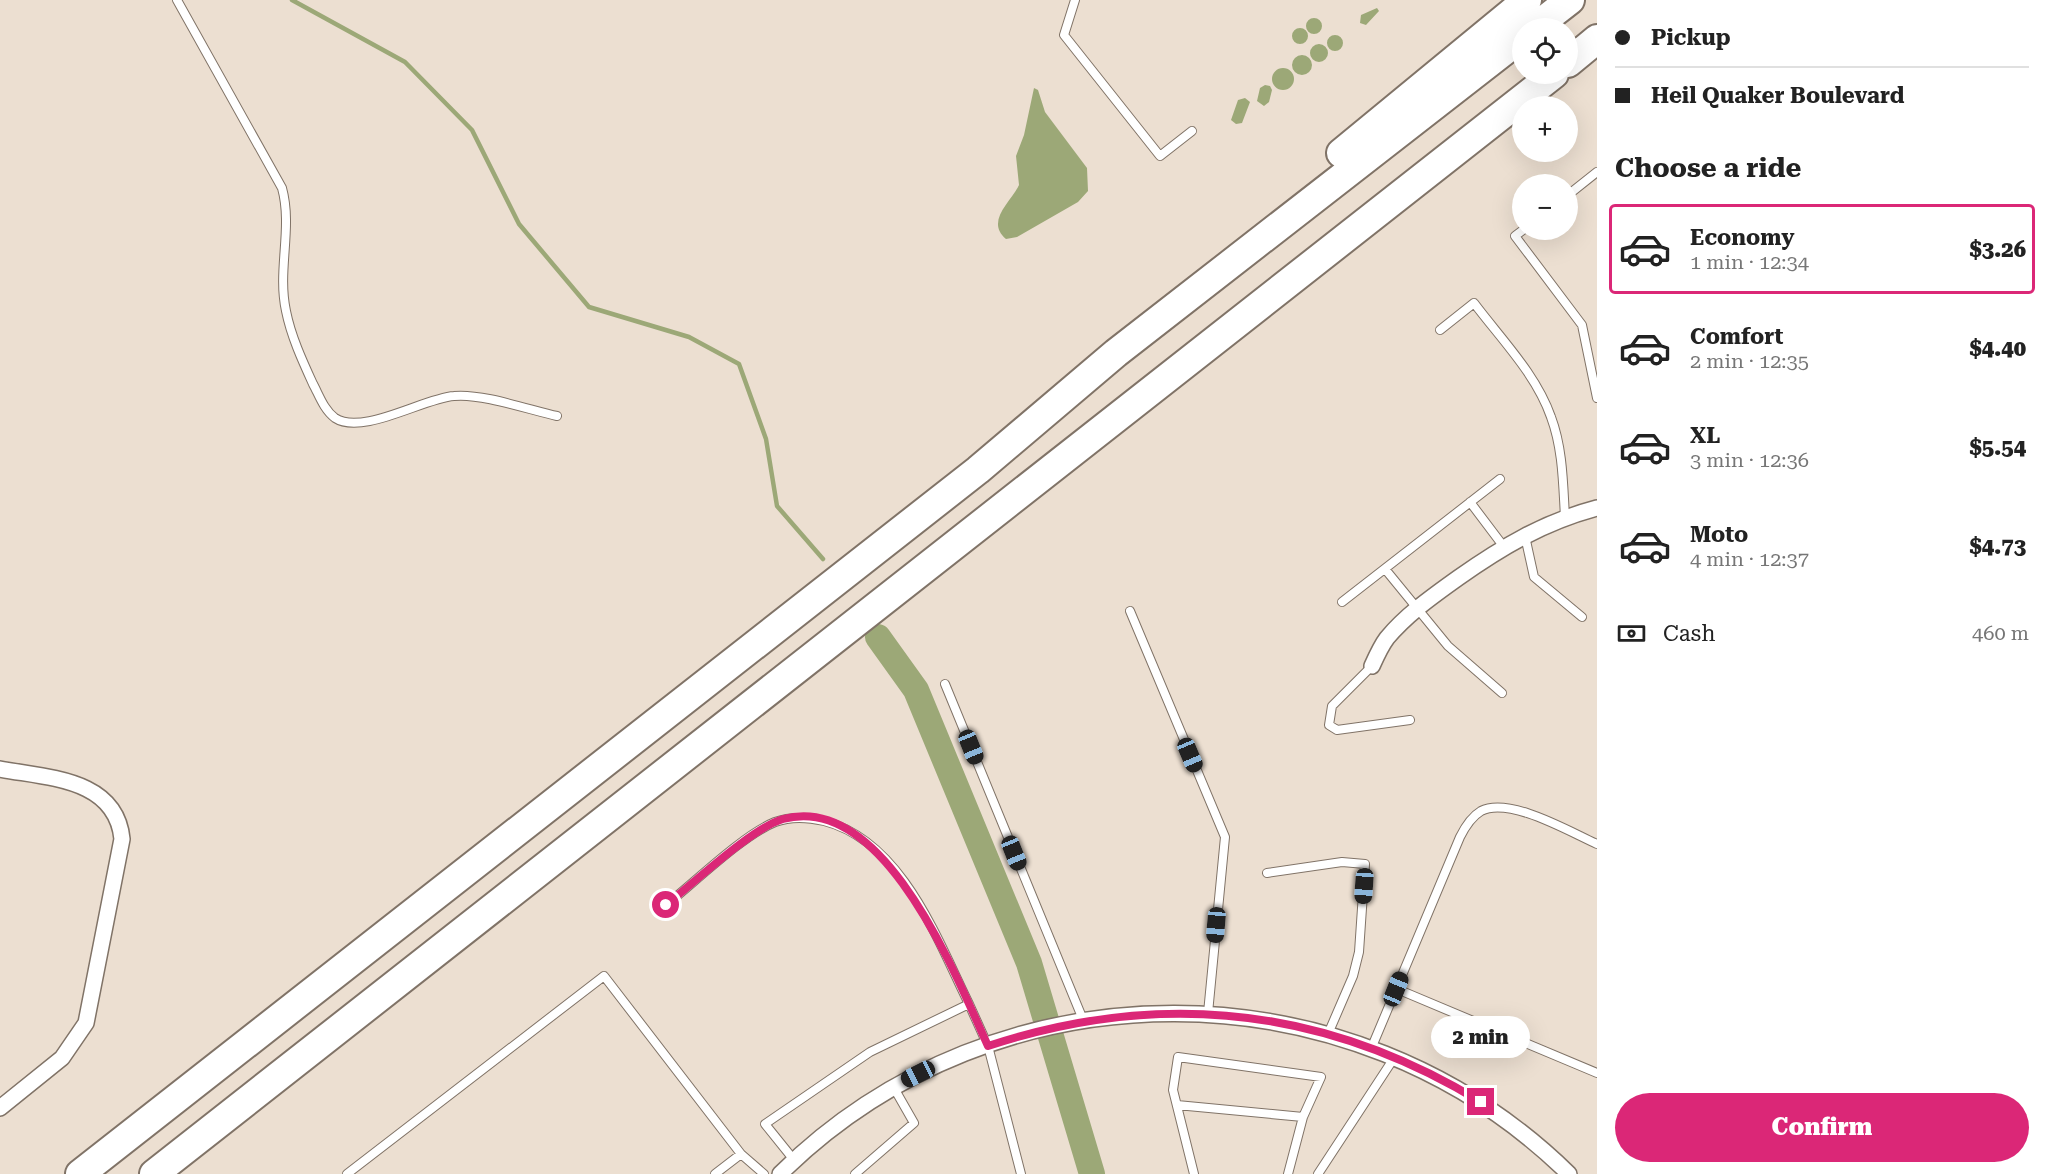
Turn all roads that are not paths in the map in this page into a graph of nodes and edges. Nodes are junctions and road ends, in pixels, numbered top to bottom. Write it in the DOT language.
graph roads {
  1 [pos="177,0"];
  2 [pos="1075,0"];
  3 [pos="1527,0"];
  4 [pos="1570,0"];
  5 [pos="1547,18"];
  6 [pos="1597,39"];
  7 [pos="1512,45"];
  8 [pos="1578,55"];
  9 [pos="1541,84"];
  10 [pos="1192,131"];
  11 [pos="1597,172"];
  12 [pos="1578,187"];
  13 [pos="1518,240"];
  14 [pos="1440,330"];
  15 [pos="1116,353"];
  16 [pos="1597,398"];
  17 [pos="557,416"];
  18 [pos="1500,479"];
  19 [pos="1470,502"];
  20 [pos="1597,508"];
  21 [pos="1565,517"];
  22 [pos="1525,534"];
  23 [pos="1504,547"];
  24 [pos="1385,569"];
  25 [pos="1342,602"];
  26 [pos="1417,608"];
  27 [pos="1130,611"];
  28 [pos="1582,617"];
  29 [pos="1372,666"];
  30 [pos="945,684"];
  31 [pos="1502,693"];
  32 [pos="1410,720"];
  33 [pos="0,769"];
  34 [pos="1597,844"];
  35 [pos="1267,873"];
  36 [pos="666,905"];
  37 [pos="1396,989"];
  38 [pos="969,1004"];
  39 [pos="1208,1013"];
  40 [pos="1084,1022"];
  41 [pos="1328,1034"];
  42 [pos="988,1046"];
  43 [pos="1371,1049"];
  44 [pos="1394,1058"];
  45 [pos="1597,1073"];
  46 [pos="893,1087"];
  47 [pos="1177,1105"];
  48 [pos="0,1108"];
  49 [pos="1303,1117"];
  50 [pos="741,1154"];
  51 [pos="794,1160"];
  52 [pos="80,1174"];
  53 [pos="154,1174"];
  54 [pos="347,1174"];
  55 [pos="715,1174"];
  56 [pos="764,1174"];
  57 [pos="780,1174"];
  58 [pos="855,1174"];
  59 [pos="1021,1174"];
  60 [pos="1194,1174"];
  61 [pos="1288,1174"];
  62 [pos="1318,1174"];
  63 [pos="1569,1174"];
  1 -- 17 [label="lane"];
  2 -- 10 [label="lane"];
  3 -- 15 [label="highway"];
  4 -- 5 [label="highway"];
  6 -- 8 [label="highway"];
  7 -- 15 [label="highway"];
  9 -- 53 [label="highway"];
  11 -- 12 [label="lane"];
  13 -- 16 [label="lane"];
  14 -- 21 [label="lane"];
  15 -- 52 [label="highway"];
  18 -- 19 [label="lane"];
  19 -- 23 [label="lane"];
  19 -- 24 [label="lane"];
  20 -- 21 [label="street"];
  21 -- 22 [label="street"];
  22 -- 23 [label="street"];
  22 -- 28 [label="lane"];
  23 -- 26 [label="street"];
  24 -- 25 [label="lane"];
  24 -- 26 [label="lane"];
  26 -- 29 [label="street"];
  26 -- 31 [label="lane"];
  27 -- 39 [label="lane"];
  29 -- 32 [label="lane"];
  30 -- 40 [label="lane"];
  33 -- 48 [label="street"];
  34 -- 37 [label="lane"];
  35 -- 41 [label="lane"];
  36 -- 38 [label="lane"];
  37 -- 43 [label="lane"];
  37 -- 45 [label="lane"];
  38 -- 42 [label="lane"];
  38 -- 51 [label="lane"];
  39 -- 40 [label="street"];
  39 -- 41 [label="street"];
  40 -- 42 [label="street"];
  41 -- 43 [label="street"];
  42 -- 46 [label="street"];
  42 -- 59 [label="lane"];
  43 -- 44 [label="street"];
  44 -- 62 [label="lane"];
  44 -- 63 [label="street"];
  46 -- 51 [label="street"];
  46 -- 58 [label="lane"];
  47 -- 49 [label="lane"];
  47 -- 49 [label="lane"];
  47 -- 60 [label="lane"];
  49 -- 61 [label="lane"];
  50 -- 54 [label="lane"];
  50 -- 55 [label="lane"];
  50 -- 56 [label="lane"];
  51 -- 57 [label="street"];
}
